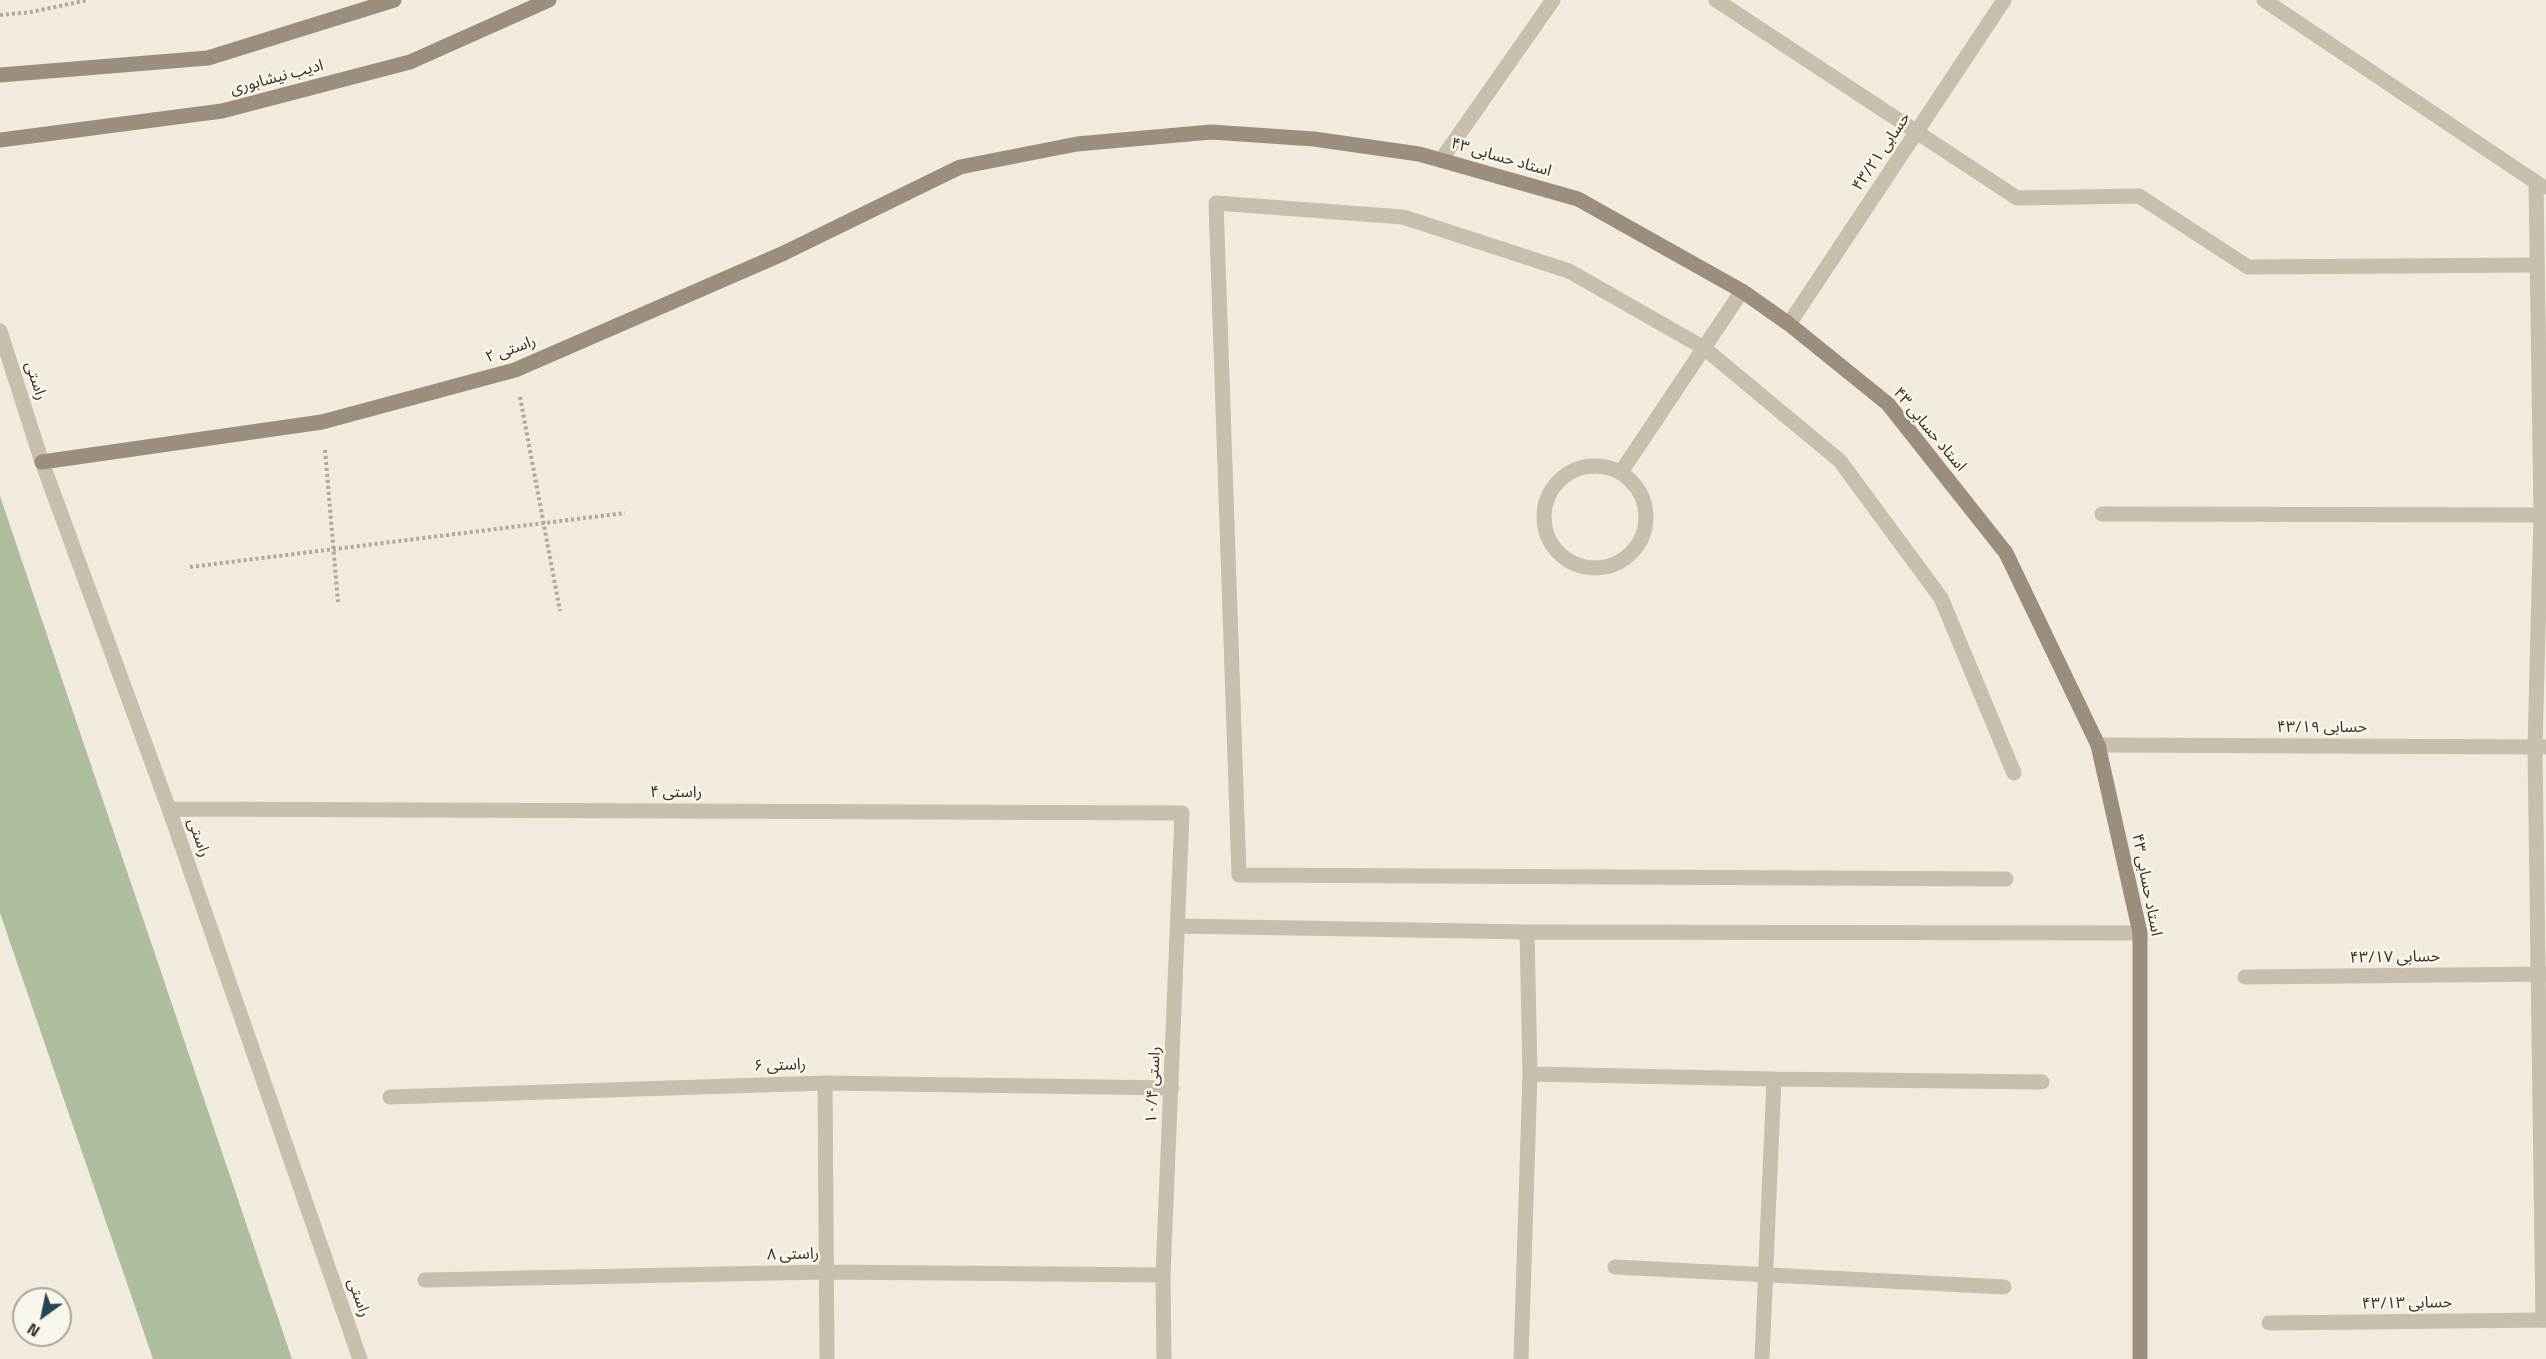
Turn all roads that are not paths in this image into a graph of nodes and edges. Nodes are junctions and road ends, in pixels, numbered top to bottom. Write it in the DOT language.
graph roads {
  1 [pos="394,0"];
  2 [pos="549,0"];
  3 [pos="1553,0"];
  4 [pos="1716,0"];
  5 [pos="2004,0"];
  6 [pos="2264,0"];
  7 [pos="0,75"];
  8 [pos="1917,132"];
  9 [pos="0,140"];
  10 [pos="1441,160"];
  11 [pos="960,167"];
  12 [pos="2541,185"];
  13 [pos="2537,265"];
  14 [pos="1742,291"];
  15 [pos="1790,324"];
  16 [pos="0,331"];
  17 [pos="1704,348"];
  18 [pos="42,462"];
  19 [pos="1621,472"];
  20 [pos="2102,514"];
  21 [pos="2543,515"];
  22 [pos="2098,745"];
  23 [pos="2540,747"];
  24 [pos="2014,773"];
  25 [pos="169,809"];
  26 [pos="1182,813"];
  27 [pos="2006,879"];
  28 [pos="1179,926"];
  29 [pos="1527,932"];
  30 [pos="2140,933"];
  31 [pos="2542,974"];
  32 [pos="2245,977"];
  33 [pos="1530,1074"];
  34 [pos="1774,1079"];
  35 [pos="2042,1082"];
  36 [pos="825,1083"];
  37 [pos="1172,1088"];
  38 [pos="390,1097"];
  39 [pos="1615,1267"];
  40 [pos="825,1272"];
  41 [pos="1163,1275"];
  42 [pos="1765,1275"];
  43 [pos="425,1280"];
  44 [pos="2004,1287"];
  45 [pos="2545,1320"];
  46 [pos="2269,1323"];
  47 [pos="360,1359"];
  48 [pos="827,1359"];
  49 [pos="1164,1359"];
  50 [pos="1521,1359"];
  51 [pos="1762,1359"];
  52 [pos="2140,1359"];
  1 -- 7 [label="street"];
  2 -- 9 [label="street, ادیب نیشابوری"];
  3 -- 10 [label="street"];
  4 -- 8 [label="street"];
  5 -- 8 [label="street, حسابی ۴۳/۲۱"];
  6 -- 12 [label="street"];
  8 -- 13 [label="street"];
  8 -- 15 [label="street, حسابی ۴۳/۲۱"];
  10 -- 11 [label="street, استاد حسابی ۴۳"];
  10 -- 14 [label="street, استاد حسابی ۴۳"];
  11 -- 18 [label="street, راستی ۲"];
  12 -- 13 [label="street"];
  13 -- 21 [label="street"];
  14 -- 15 [label="street, استاد حسابی ۴۳"];
  14 -- 17 [label="street"];
  15 -- 22 [label="street, استاد حسابی ۴۳"];
  16 -- 18 [label="street, راستی"];
  17 -- 19 [label="street"];
  17 -- 24 [label="street"];
  17 -- 27 [label="street"];
  18 -- 25 [label="street, راستی"];
  19 -- 19 [label="street"];
  20 -- 21 [label="street"];
  21 -- 23 [label="street"];
  22 -- 23 [label="street, حسابی ۴۳/۱۹"];
  22 -- 30 [label="street, استاد حسابی ۴۳"];
  23 -- 31 [label="street"];
  25 -- 26 [label="street, راستی ۴"];
  25 -- 47 [label="street, راستی"];
  26 -- 28 [label="street, راستی ۱۰/۴"];
  28 -- 29 [label="street"];
  28 -- 37 [label="street, راستی ۱۰/۴"];
  29 -- 30 [label="street"];
  29 -- 33 [label="street"];
  30 -- 52 [label="street, استاد حسابی ۴۳"];
  31 -- 32 [label="street, حسابی ۴۳/۱۷"];
  31 -- 45 [label="street"];
  33 -- 34 [label="street"];
  33 -- 50 [label="street"];
  34 -- 35 [label="street"];
  34 -- 42 [label="street"];
  36 -- 37 [label="street, راستی ۶"];
  36 -- 38 [label="street, راستی ۶"];
  36 -- 40 [label="street"];
  37 -- 41 [label="street, راستی ۱۰/۴"];
  39 -- 42 [label="street"];
  40 -- 41 [label="street, راستی ۸"];
  40 -- 43 [label="street, راستی ۸"];
  40 -- 48 [label="street"];
  41 -- 49 [label="street, راستی ۱۰/۴"];
  42 -- 44 [label="street"];
  42 -- 51 [label="street"];
  45 -- 46 [label="street, حسابی ۴۳/۱۳"];
}
